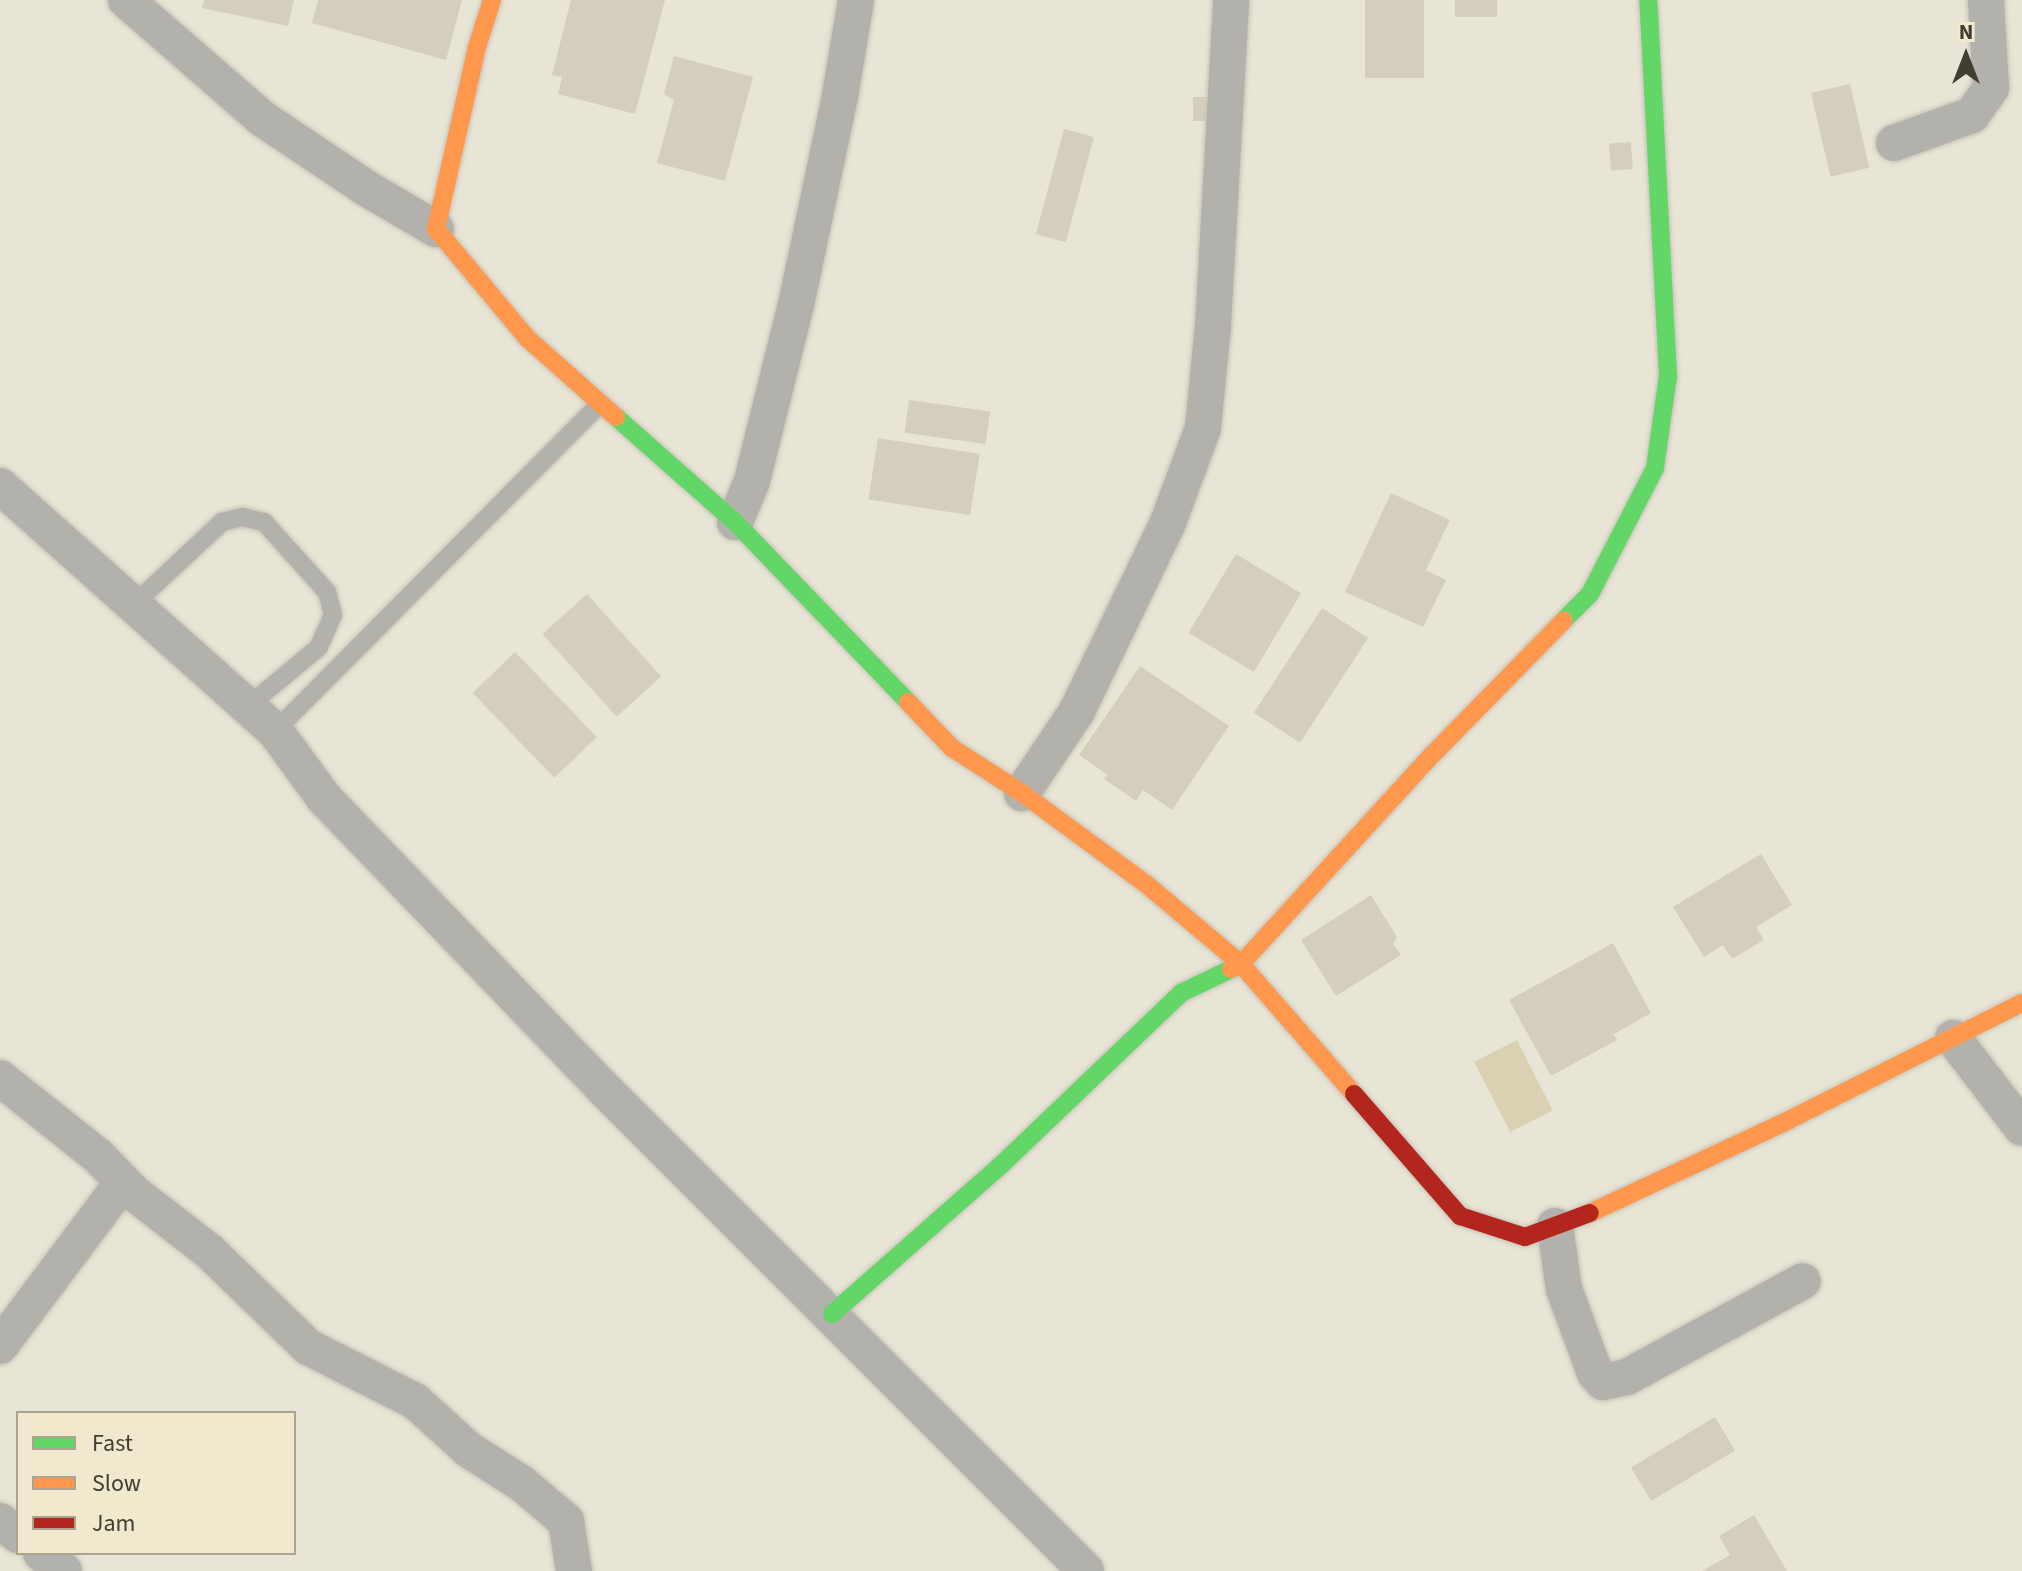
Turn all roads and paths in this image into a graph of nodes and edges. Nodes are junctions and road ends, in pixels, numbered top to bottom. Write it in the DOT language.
graph roads {
  1 [pos="126,0"];
  2 [pos="492,0"];
  3 [pos="856,0"];
  4 [pos="1231,0"];
  5 [pos="1648,0"];
  6 [pos="1986,0"];
  7 [pos="1894,143"];
  8 [pos="436,229"];
  9 [pos="599,405"];
  10 [pos="0,486"];
  11 [pos="735,522"];
  12 [pos="133,605"];
  13 [pos="247,707"];
  14 [pos="275,731"];
  15 [pos="1022,793"];
  16 [pos="1241,964"];
  17 [pos="2022,1003"];
  18 [pos="1953,1038"];
  19 [pos="0,1078"];
  20 [pos="2022,1128"];
  21 [pos="123,1182"];
  22 [pos="1555,1226"];
  23 [pos="1803,1281"];
  24 [pos="832,1314"];
  25 [pos="0,1346"];
  26 [pos="0,1521"];
  27 [pos="16,1533"];
  28 [pos="44,1555"];
  29 [pos="64,1571"];
  30 [pos="574,1571"];
  31 [pos="1086,1571"];
  1 -- 8 [label="street"];
  2 -- 8 [label="street"];
  3 -- 11 [label="street"];
  4 -- 15 [label="street"];
  5 -- 16 [label="street"];
  6 -- 7 [label="street"];
  8 -- 9 [label="street"];
  9 -- 11 [label="street"];
  9 -- 14 [label="lane"];
  10 -- 12 [label="street"];
  11 -- 15 [label="street"];
  12 -- 13 [label="street"];
  12 -- 13 [label="lane"];
  13 -- 14 [label="street"];
  14 -- 24 [label="street"];
  15 -- 16 [label="street"];
  16 -- 22 [label="street"];
  16 -- 24 [label="street"];
  17 -- 18 [label="street"];
  18 -- 20 [label="street"];
  18 -- 22 [label="street"];
  19 -- 21 [label="street"];
  21 -- 25 [label="street"];
  21 -- 30 [label="street"];
  22 -- 23 [label="street"];
  24 -- 31 [label="street"];
  26 -- 27 [label="street"];
  28 -- 29 [label="street"];
}
